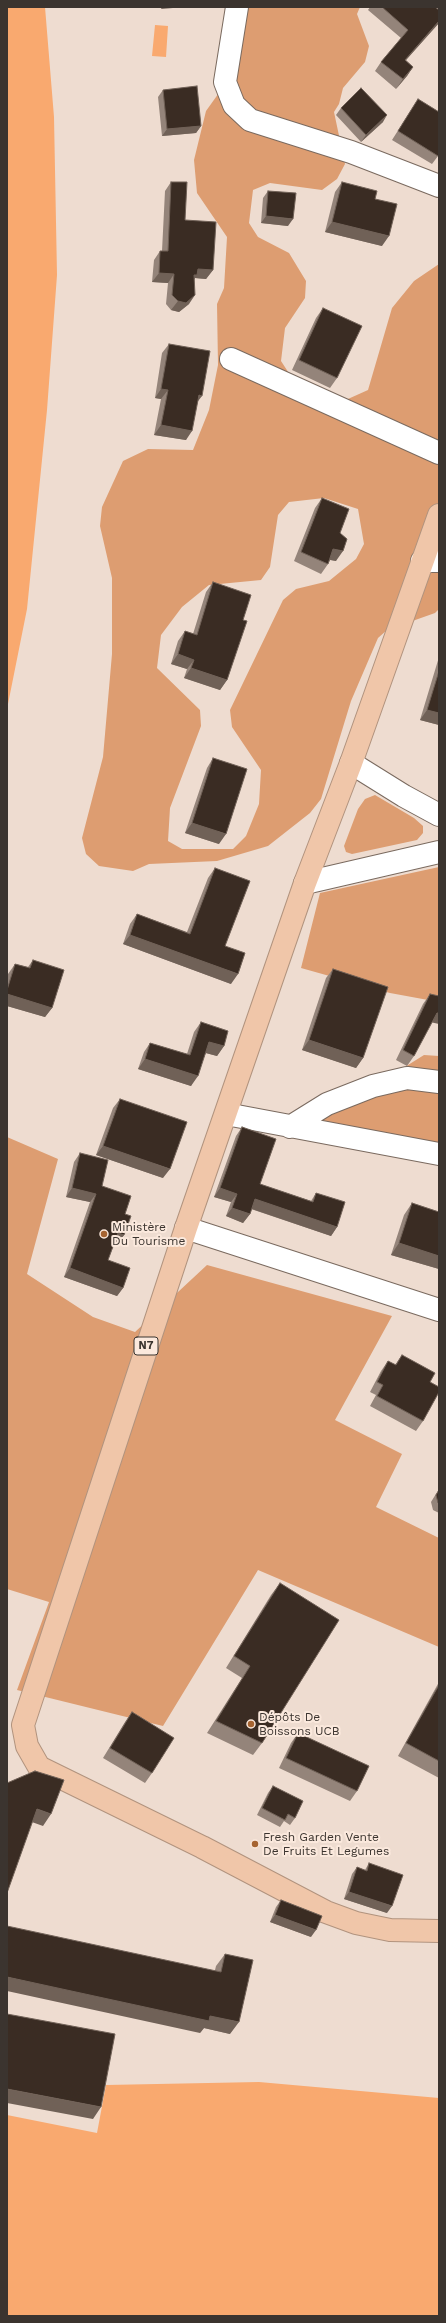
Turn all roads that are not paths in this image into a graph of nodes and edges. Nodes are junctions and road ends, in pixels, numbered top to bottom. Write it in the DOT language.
graph roads {
  1 [pos="237,7"];
  2 [pos="439,186"];
  3 [pos="231,359"];
  4 [pos="439,453"];
  5 [pos="439,515"];
  6 [pos="431,561"];
  7 [pos="351,763"];
  8 [pos="439,815"];
  9 [pos="439,852"];
  10 [pos="305,883"];
  11 [pos="439,1082"];
  12 [pos="226,1114"];
  13 [pos="290,1127"];
  14 [pos="439,1154"];
  15 [pos="186,1228"];
  16 [pos="439,1310"];
  17 [pos="439,1931"];
  1 -- 2 [label="street"];
  3 -- 4 [label="street"];
  5 -- 6 [label="highway, N7"];
  6 -- 7 [label="highway, N7"];
  7 -- 8 [label="street"];
  7 -- 10 [label="highway, N7"];
  9 -- 10 [label="street"];
  10 -- 12 [label="highway, N7"];
  11 -- 13 [label="street"];
  12 -- 13 [label="street"];
  12 -- 15 [label="highway, N7"];
  13 -- 14 [label="street"];
  15 -- 16 [label="street"];
  15 -- 17 [label="highway, N7"];
}
